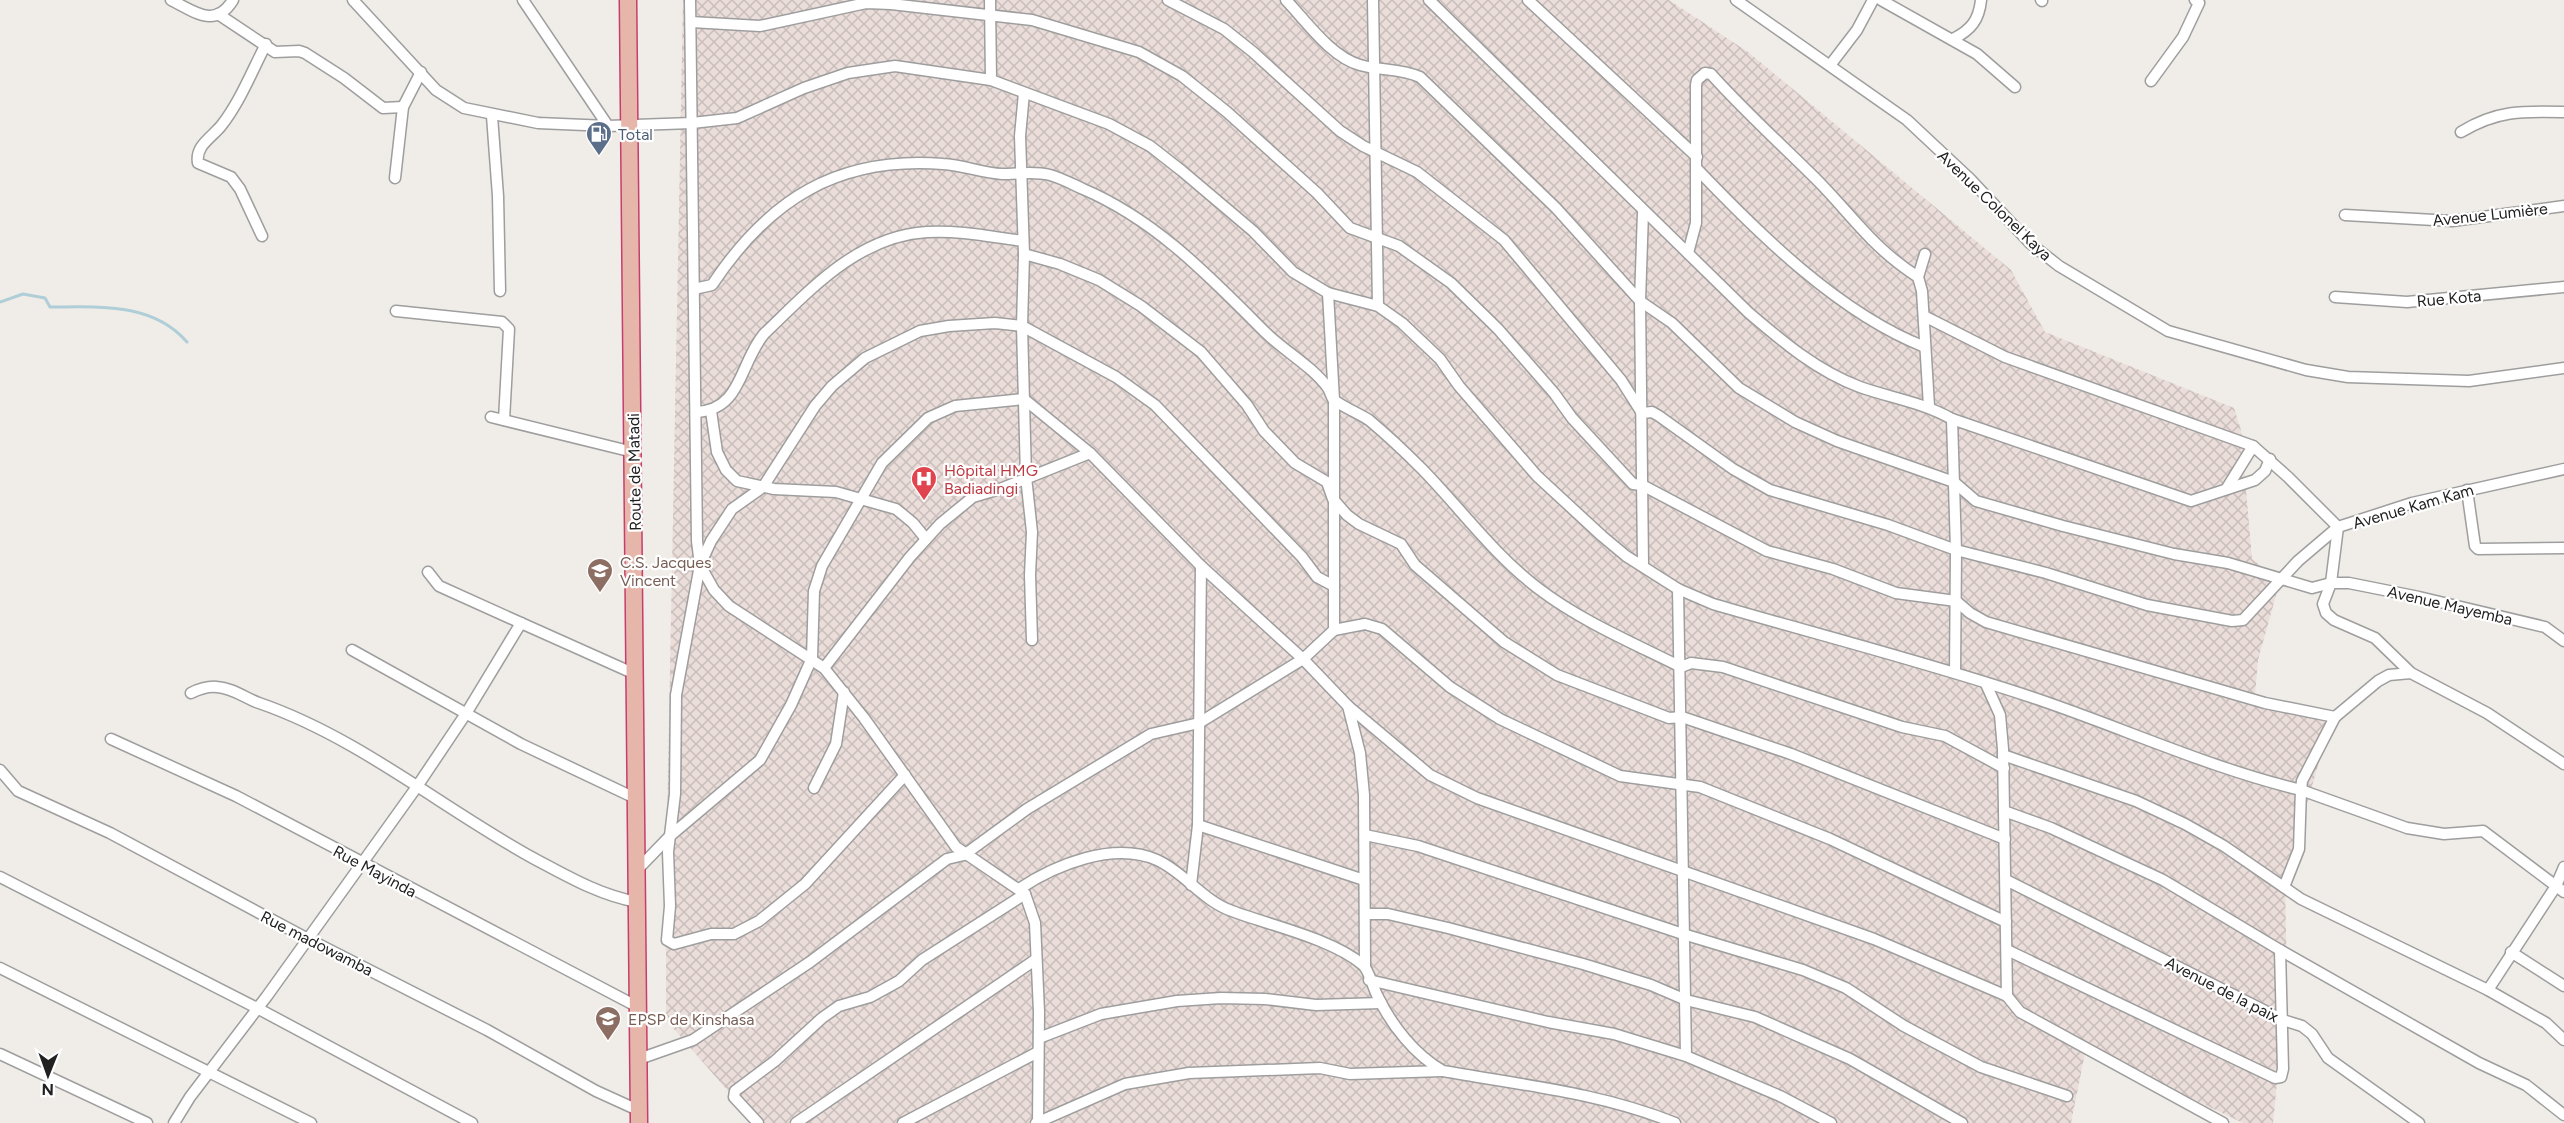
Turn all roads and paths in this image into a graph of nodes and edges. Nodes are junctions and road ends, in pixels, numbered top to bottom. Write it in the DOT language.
graph roads {
  1 [pos="171,0"];
  2 [pos="233,0"];
  3 [pos="353,0"];
  4 [pos="523,0"];
  5 [pos="628,0"];
  6 [pos="690,0"];
  7 [pos="990,0"];
  8 [pos="1168,0"];
  9 [pos="1286,0"];
  10 [pos="1373,0"];
  11 [pos="1429,0"];
  12 [pos="1528,0"];
  13 [pos="1736,0"];
  14 [pos="1873,0"];
  15 [pos="1881,0"];
  16 [pos="1981,0"];
  17 [pos="2195,0"];
  18 [pos="990,14"];
  19 [pos="218,15"];
  20 [pos="691,22"];
  21 [pos="1953,39"];
  22 [pos="266,44"];
  23 [pos="1831,64"];
  24 [pos="1375,68"];
  25 [pos="421,72"];
  26 [pos="991,80"];
  27 [pos="2151,81"];
  28 [pos="2015,87"];
  29 [pos="1023,93"];
  30 [pos="403,107"];
  31 [pos="2564,111"];
  32 [pos="492,116"];
  33 [pos="692,123"];
  34 [pos="628,124"];
  35 [pos="608,126"];
  36 [pos="2461,132"];
  37 [pos="1375,152"];
  38 [pos="1697,163"];
  39 [pos="1022,173"];
  40 [pos="395,178"];
  41 [pos="2564,206"];
  42 [pos="1643,212"];
  43 [pos="2345,215"];
  44 [pos="262,236"];
  45 [pos="1377,238"];
  46 [pos="1023,242"];
  47 [pos="1688,253"];
  48 [pos="1925,254"];
  49 [pos="1024,255"];
  50 [pos="1918,277"];
  51 [pos="2564,287"];
  52 [pos="694,289"];
  53 [pos="500,291"];
  54 [pos="1328,293"];
  55 [pos="2335,297"];
  56 [pos="1640,301"];
  57 [pos="1378,306"];
  58 [pos="396,311"];
  59 [pos="1924,316"];
  60 [pos="1022,326"];
  61 [pos="1925,347"];
  62 [pos="2564,368"];
  63 [pos="1024,399"];
  64 [pos="1334,400"];
  65 [pos="1929,406"];
  66 [pos="711,411"];
  67 [pos="696,412"];
  68 [pos="1642,413"];
  69 [pos="491,417"];
  70 [pos="1952,418"];
  71 [pos="504,420"];
  72 [pos="2253,446"];
  73 [pos="633,453"];
  74 [pos="1090,453"];
  75 [pos="2270,459"];
  76 [pos="2564,469"];
  77 [pos="1026,477"];
  78 [pos="1954,482"];
  79 [pos="1642,485"];
  80 [pos="763,487"];
  81 [pos="2227,488"];
  82 [pos="2467,490"];
  83 [pos="1333,499"];
  84 [pos="861,501"];
  85 [pos="2338,527"];
  86 [pos="926,539"];
  87 [pos="2564,548"];
  88 [pos="1956,550"];
  89 [pos="1643,564"];
  90 [pos="700,566"];
  91 [pos="1201,566"];
  92 [pos="428,572"];
  93 [pos="2282,581"];
  94 [pos="2331,583"];
  95 [pos="1334,586"];
  96 [pos="1678,589"];
  97 [pos="1956,601"];
  98 [pos="521,623"];
  99 [pos="1334,630"];
  100 [pos="1032,640"];
  101 [pos="2564,641"];
  102 [pos="352,650"];
  103 [pos="812,658"];
  104 [pos="1303,659"];
  105 [pos="1681,667"];
  106 [pos="824,668"];
  107 [pos="1955,673"];
  108 [pos="2411,673"];
  109 [pos="635,674"];
  110 [pos="1986,684"];
  111 [pos="844,692"];
  112 [pos="191,693"];
  113 [pos="1348,706"];
  114 [pos="467,712"];
  115 [pos="1682,717"];
  116 [pos="2335,717"];
  117 [pos="1199,723"];
  118 [pos="111,739"];
  119 [pos="2003,755"];
  120 [pos="2564,764"];
  121 [pos="2004,768"];
  122 [pos="0,770"];
  123 [pos="905,775"];
  124 [pos="1683,785"];
  125 [pos="416,788"];
  126 [pos="814,788"];
  127 [pos="2301,790"];
  128 [pos="637,799"];
  129 [pos="2004,811"];
  130 [pos="1198,825"];
  131 [pos="1365,835"];
  132 [pos="670,836"];
  133 [pos="2005,839"];
  134 [pos="964,855"];
  135 [pos="362,864"];
  136 [pos="2564,867"];
  137 [pos="637,870"];
  138 [pos="1683,870"];
  139 [pos="0,877"];
  140 [pos="1364,880"];
  141 [pos="2006,880"];
  142 [pos="1191,885"];
  143 [pos="2284,887"];
  144 [pos="2560,889"];
  145 [pos="1022,892"];
  146 [pos="638,902"];
  147 [pos="1365,914"];
  148 [pos="2006,922"];
  149 [pos="1683,934"];
  150 [pos="308,939"];
  151 [pos="2007,950"];
  152 [pos="2280,950"];
  153 [pos="2511,952"];
  154 [pos="1035,960"];
  155 [pos="1365,966"];
  156 [pos="0,968"];
  157 [pos="1369,980"];
  158 [pos="2564,986"];
  159 [pos="2488,990"];
  160 [pos="2007,996"];
  161 [pos="1686,1000"];
  162 [pos="1381,1004"];
  163 [pos="638,1007"];
  164 [pos="257,1008"];
  165 [pos="2283,1020"];
  166 [pos="1039,1038"];
  167 [pos="2564,1040"];
  168 [pos="1038,1052"];
  169 [pos="0,1054"];
  170 [pos="1686,1056"];
  171 [pos="639,1059"];
  172 [pos="1443,1071"];
  173 [pos="209,1072"];
  174 [pos="2067,1096"];
  175 [pos="2564,1115"];
  176 [pos="640,1117"];
  177 [pos="1038,1122"];
  178 [pos="147,1123"];
  179 [pos="174,1123"];
  180 [pos="311,1123"];
  181 [pos="472,1123"];
  182 [pos="758,1123"];
  183 [pos="796,1123"];
  184 [pos="903,1123"];
  185 [pos="1675,1123"];
  186 [pos="1831,1123"];
  187 [pos="1962,1123"];
  188 [pos="2223,1123"];
  189 [pos="2419,1123"];
  1 -- 19 [label="street"];
  2 -- 19 [label="street"];
  3 -- 25 [label="street"];
  4 -- 35 [label="street"];
  5 -- 34 [label="highway, Route de Matadi"];
  6 -- 20 [label="street"];
  7 -- 18 [label="street"];
  8 -- 37 [label="street"];
  9 -- 24 [label="street"];
  10 -- 24 [label="street"];
  11 -- 42 [label="street"];
  12 -- 38 [label="street"];
  13 -- 23 [label="street, Avenue Colonel Kaya"];
  14 -- 23 [label="street"];
  15 -- 21 [label="street"];
  16 -- 21 [label="street"];
  17 -- 27 [label="street"];
  18 -- 20 [label="street"];
  18 -- 26 [label="street"];
  18 -- 45 [label="street"];
  19 -- 22 [label="street"];
  20 -- 33 [label="street"];
  21 -- 28 [label="street"];
  22 -- 30 [label="street"];
  22 -- 44 [label="street"];
  23 -- 62 [label="street, Avenue Colonel Kaya"];
  24 -- 37 [label="street"];
  24 -- 56 [label="street"];
  25 -- 30 [label="street"];
  25 -- 32 [label="street"];
  26 -- 29 [label="street"];
  26 -- 33 [label="street"];
  29 -- 39 [label="street"];
  29 -- 54 [label="street"];
  30 -- 40 [label="street"];
  31 -- 36 [label="street"];
  32 -- 35 [label="street"];
  32 -- 53 [label="street"];
  33 -- 34 [label="street"];
  33 -- 52 [label="street"];
  34 -- 35 [label="street"];
  34 -- 73 [label="highway, Route de Matadi"];
  37 -- 45 [label="street"];
  37 -- 68 [label="street"];
  38 -- 47 [label="street"];
  38 -- 50 [label="street"];
  38 -- 61 [label="street"];
  39 -- 46 [label="street"];
  39 -- 52 [label="street"];
  39 -- 64 [label="street"];
  41 -- 43 [label="street, Avenue Lumière"];
  42 -- 47 [label="street"];
  42 -- 56 [label="street"];
  45 -- 57 [label="street"];
  45 -- 79 [label="street"];
  46 -- 49 [label="street"];
  46 -- 66 [label="street"];
  47 -- 65 [label="street"];
  48 -- 50 [label="street"];
  49 -- 60 [label="street"];
  49 -- 83 [label="street"];
  50 -- 59 [label="street"];
  51 -- 55 [label="street, Rue Kota"];
  52 -- 67 [label="street"];
  54 -- 57 [label="street"];
  54 -- 64 [label="street"];
  56 -- 68 [label="street"];
  56 -- 78 [label="street"];
  57 -- 89 [label="street"];
  58 -- 71 [label="street"];
  59 -- 61 [label="street"];
  59 -- 72 [label="street"];
  60 -- 63 [label="street"];
  60 -- 80 [label="street"];
  60 -- 95 [label="street"];
  61 -- 65 [label="street"];
  63 -- 74 [label="street"];
  63 -- 77 [label="street"];
  63 -- 84 [label="street"];
  64 -- 83 [label="street"];
  64 -- 105 [label="street"];
  65 -- 70 [label="street"];
  66 -- 67 [label="street"];
  66 -- 80 [label="street"];
  67 -- 90 [label="street"];
  68 -- 79 [label="street"];
  68 -- 88 [label="street, Avenue Kam Kam"];
  69 -- 71 [label="street"];
  70 -- 78 [label="street"];
  70 -- 81 [label="street"];
  71 -- 73 [label="street"];
  72 -- 75 [label="street"];
  72 -- 81 [label="street"];
  73 -- 109 [label="highway, Route de Matadi"];
  74 -- 77 [label="street"];
  74 -- 91 [label="street"];
  75 -- 81 [label="street"];
  75 -- 85 [label="street"];
  76 -- 82 [label="street, Avenue Kam Kam"];
  77 -- 86 [label="street"];
  77 -- 100 [label="street"];
  78 -- 88 [label="street"];
  78 -- 93 [label="street, Avenue Mayemba"];
  79 -- 89 [label="street"];
  79 -- 97 [label="street"];
  80 -- 84 [label="street"];
  80 -- 90 [label="street"];
  82 -- 85 [label="street, Avenue Kam Kam"];
  82 -- 87 [label="street"];
  83 -- 95 [label="street"];
  83 -- 115 [label="street"];
  84 -- 86 [label="street"];
  84 -- 103 [label="street"];
  85 -- 93 [label="street, Avenue Kam Kam"];
  85 -- 94 [label="street"];
  86 -- 106 [label="street"];
  88 -- 93 [label="street, Avenue Kam Kam"];
  88 -- 97 [label="street"];
  89 -- 96 [label="street"];
  90 -- 103 [label="street"];
  90 -- 132 [label="street"];
  91 -- 104 [label="street"];
  91 -- 117 [label="street"];
  92 -- 98 [label="street"];
  93 -- 94 [label="street, Avenue Mayemba"];
  94 -- 101 [label="street, Avenue Mayemba"];
  94 -- 108 [label="street"];
  95 -- 99 [label="street"];
  96 -- 105 [label="street"];
  96 -- 107 [label="street"];
  97 -- 107 [label="street"];
  97 -- 116 [label="street"];
  98 -- 109 [label="street"];
  98 -- 114 [label="street"];
  99 -- 104 [label="street"];
  99 -- 124 [label="street"];
  102 -- 114 [label="street"];
  103 -- 106 [label="street"];
  103 -- 132 [label="street"];
  104 -- 113 [label="street"];
  104 -- 117 [label="street"];
  105 -- 115 [label="street"];
  105 -- 121 [label="street"];
  106 -- 111 [label="street"];
  107 -- 110 [label="street"];
  108 -- 116 [label="street"];
  108 -- 120 [label="street"];
  109 -- 128 [label="highway, Route de Matadi"];
  110 -- 119 [label="street"];
  110 -- 127 [label="street"];
  111 -- 123 [label="street"];
  111 -- 126 [label="street"];
  112 -- 125 [label="street"];
  113 -- 131 [label="street"];
  113 -- 138 [label="street"];
  114 -- 125 [label="street"];
  114 -- 128 [label="street"];
  115 -- 124 [label="street"];
  115 -- 133 [label="street"];
  116 -- 127 [label="street"];
  117 -- 130 [label="street"];
  117 -- 134 [label="street"];
  118 -- 135 [label="street, Rue Mayinda"];
  119 -- 121 [label="street"];
  119 -- 143 [label="street"];
  121 -- 129 [label="street"];
  122 -- 150 [label="street, Rue madowamba"];
  123 -- 132 [label="street"];
  123 -- 134 [label="street"];
  124 -- 138 [label="street"];
  124 -- 148 [label="street"];
  125 -- 135 [label="street"];
  125 -- 146 [label="street"];
  127 -- 143 [label="street"];
  127 -- 144 [label="street"];
  128 -- 137 [label="highway, Route de Matadi"];
  129 -- 133 [label="street"];
  129 -- 152 [label="street"];
  130 -- 140 [label="street"];
  130 -- 142 [label="street"];
  131 -- 140 [label="street"];
  131 -- 149 [label="street"];
  132 -- 137 [label="street"];
  133 -- 141 [label="street"];
  134 -- 145 [label="street"];
  134 -- 171 [label="street"];
  135 -- 150 [label="street"];
  135 -- 163 [label="street, Rue Mayinda"];
  136 -- 144 [label="street"];
  137 -- 146 [label="highway, Route de Matadi"];
  138 -- 149 [label="street"];
  138 -- 160 [label="street"];
  139 -- 164 [label="street"];
  140 -- 147 [label="street"];
  141 -- 148 [label="street"];
  141 -- 165 [label="street, Avenue de la paix"];
  142 -- 145 [label="street"];
  142 -- 155 [label="street"];
  143 -- 159 [label="street"];
  144 -- 153 [label="street"];
  145 -- 154 [label="street"];
  145 -- 182 [label="street"];
  146 -- 163 [label="highway, Route de Matadi"];
  147 -- 155 [label="street"];
  147 -- 161 [label="street"];
  148 -- 151 [label="street"];
  149 -- 161 [label="street"];
  149 -- 174 [label="street"];
  150 -- 164 [label="street"];
  150 -- 176 [label="street, Rue madowamba"];
  151 -- 160 [label="street"];
  151 -- 165 [label="street"];
  152 -- 165 [label="street"];
  152 -- 175 [label="street"];
  153 -- 158 [label="street"];
  153 -- 159 [label="street"];
  154 -- 166 [label="street"];
  154 -- 183 [label="street"];
  155 -- 157 [label="street"];
  156 -- 173 [label="street"];
  157 -- 162 [label="street"];
  157 -- 170 [label="street"];
  159 -- 167 [label="street"];
  160 -- 188 [label="street"];
  161 -- 170 [label="street"];
  161 -- 187 [label="street"];
  162 -- 166 [label="street"];
  162 -- 172 [label="street"];
  163 -- 171 [label="highway, Route de Matadi"];
  164 -- 173 [label="street"];
  164 -- 181 [label="street"];
  165 -- 189 [label="street, Avenue de la paix"];
  166 -- 168 [label="street"];
  168 -- 177 [label="street"];
  168 -- 184 [label="street"];
  169 -- 178 [label="street"];
  170 -- 186 [label="street"];
  171 -- 176 [label="highway, Route de Matadi"];
  172 -- 177 [label="street"];
  172 -- 185 [label="street"];
  173 -- 179 [label="street"];
  173 -- 180 [label="street"];
}
